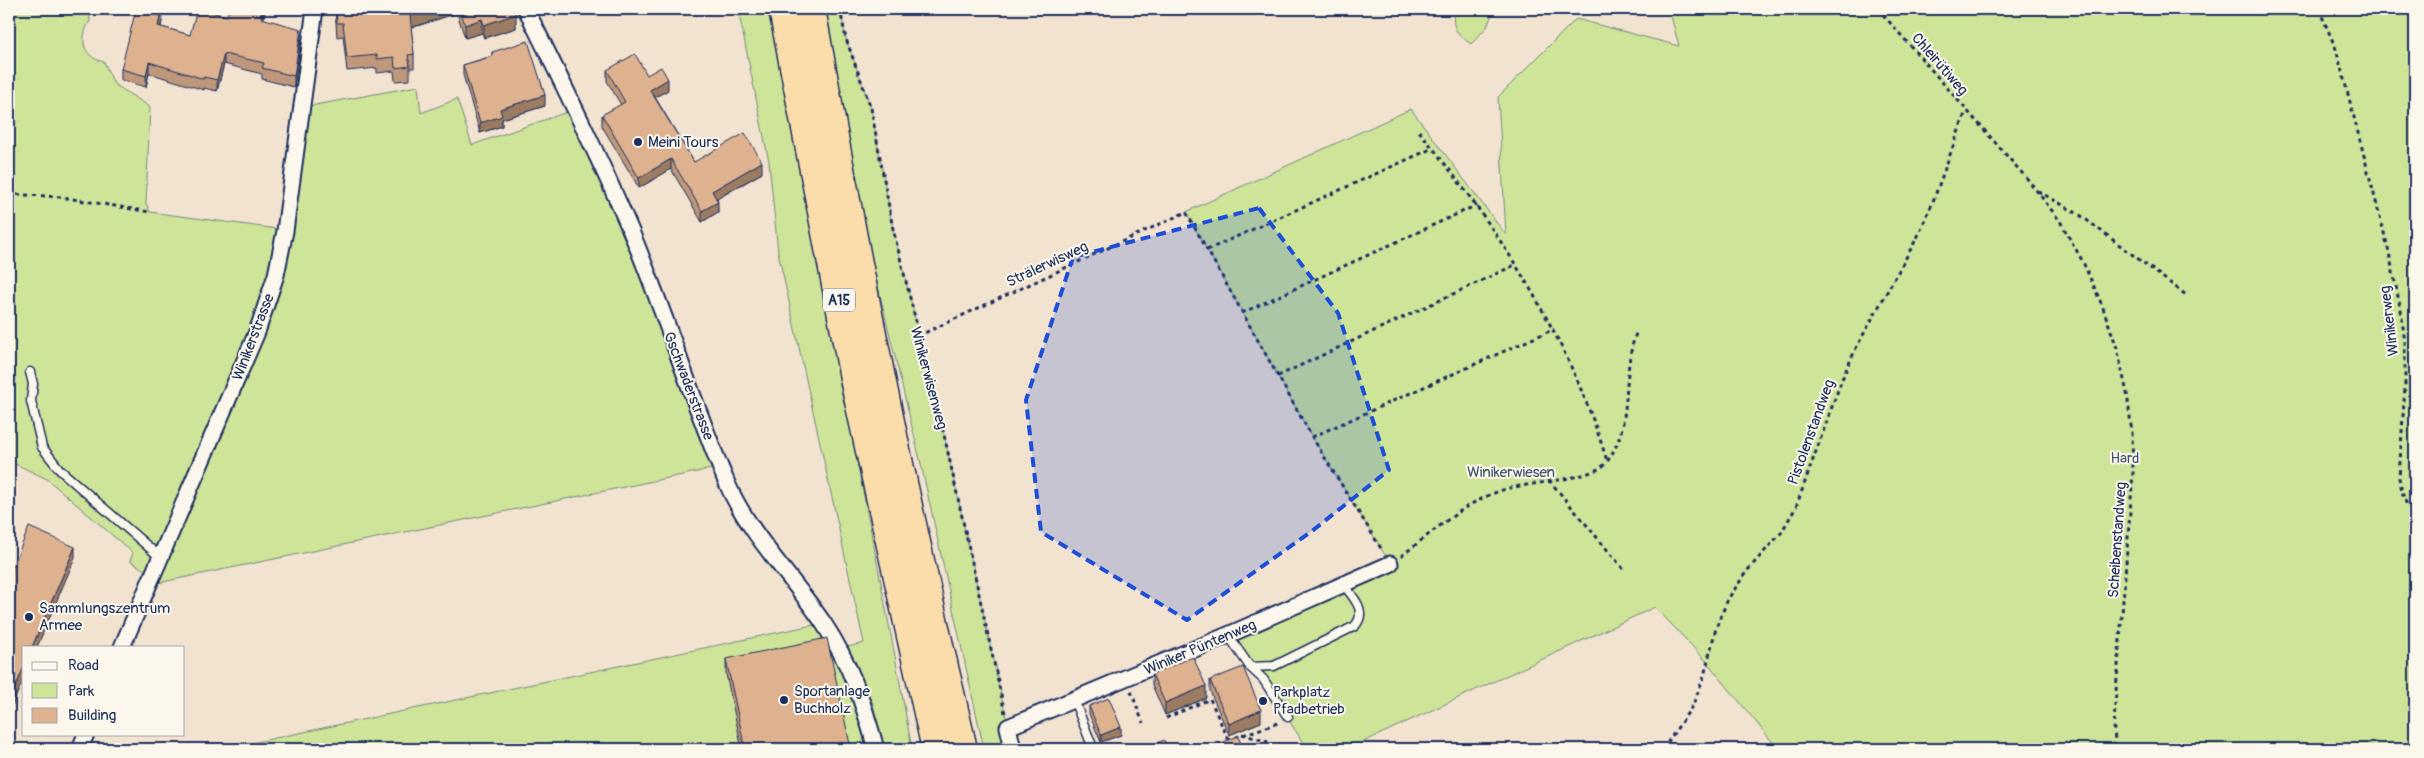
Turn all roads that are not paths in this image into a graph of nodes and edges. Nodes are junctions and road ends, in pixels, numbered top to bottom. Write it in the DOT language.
graph roads {
  1 [pos="315,9"];
  2 [pos="526,9"];
  3 [pos="783,9"];
  4 [pos="811,9"];
  5 [pos="30,372"];
  6 [pos="160,557"];
  7 [pos="1390,564"];
  8 [pos="1343,584"];
  9 [pos="1228,635"];
  10 [pos="122,646"];
  11 [pos="1250,667"];
  12 [pos="1074,700"];
  13 [pos="1288,717"];
  14 [pos="85,736"];
  15 [pos="1091,743"];
  16 [pos="80,749"];
  17 [pos="876,749"];
  18 [pos="936,749"];
  19 [pos="963,749"];
  20 [pos="1013,749"];
  1 -- 6 [label="street, Winikerstrasse"];
  2 -- 17 [label="street, Gschwaderstrasse"];
  3 -- 18 [label="highway, A15"];
  4 -- 19 [label="highway, A15"];
  5 -- 6 [label="lane"];
  6 -- 10 [label="street, Winikerstrasse"];
  7 -- 8 [label="street, Winiker Püntenweg"];
  8 -- 9 [label="street, Winiker Püntenweg"];
  8 -- 11 [label="lane"];
  9 -- 11 [label="lane"];
  9 -- 12 [label="street, Winiker Püntenweg"];
  11 -- 13 [label="lane"];
  12 -- 15 [label="lane"];
  12 -- 20 [label="street, Winiker Püntenweg"];
  14 -- 16 [label="street"];
}
